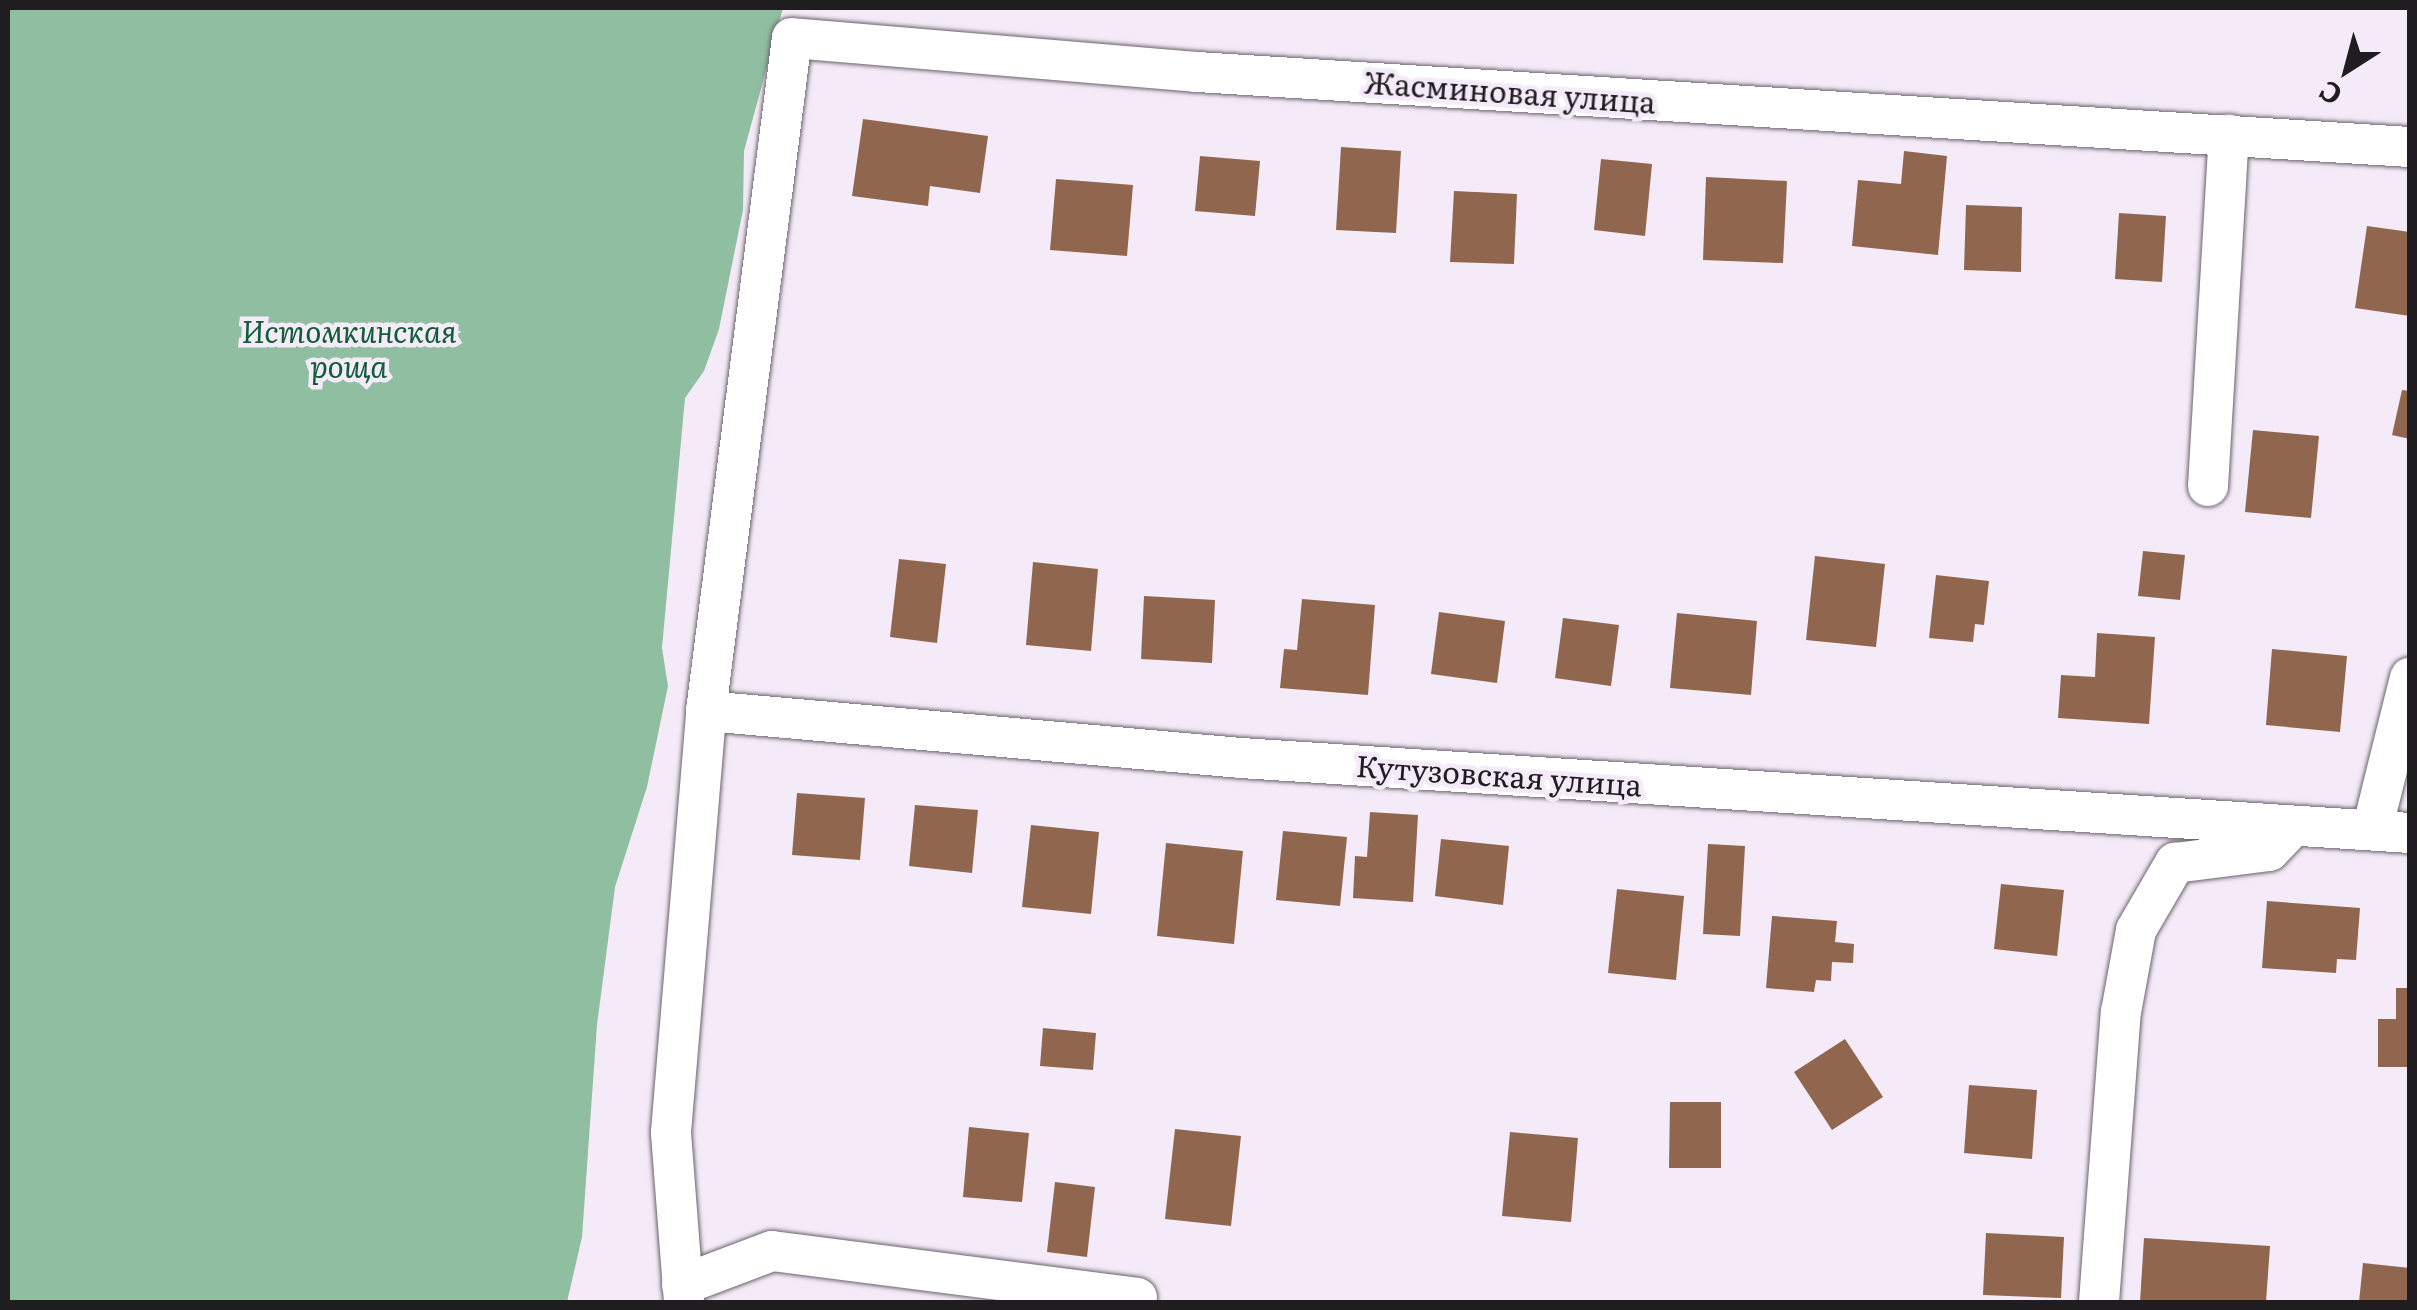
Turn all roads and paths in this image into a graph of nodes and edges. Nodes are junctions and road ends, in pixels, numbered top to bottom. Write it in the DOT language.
graph roads {
  1 [pos="2229,135"];
  2 [pos="2410,147"];
  3 [pos="2208,486"];
  4 [pos="2410,678"];
  5 [pos="706,711"];
  6 [pos="2292,828"];
  7 [pos="2391,831"];
  8 [pos="683,1294"];
  9 [pos="1137,1298"];
  10 [pos="2100,1302"];
  1 -- 2 [label="street, Жасминовая улица"];
  1 -- 3 [label="street"];
  1 -- 5 [label="street, Жасминовая улица"];
  4 -- 7 [label="street"];
  5 -- 6 [label="street, Кутузовская улица"];
  5 -- 8 [label="street"];
  6 -- 7 [label="street, Кутузовская улица"];
  6 -- 10 [label="street"];
  8 -- 9 [label="street"];
}
